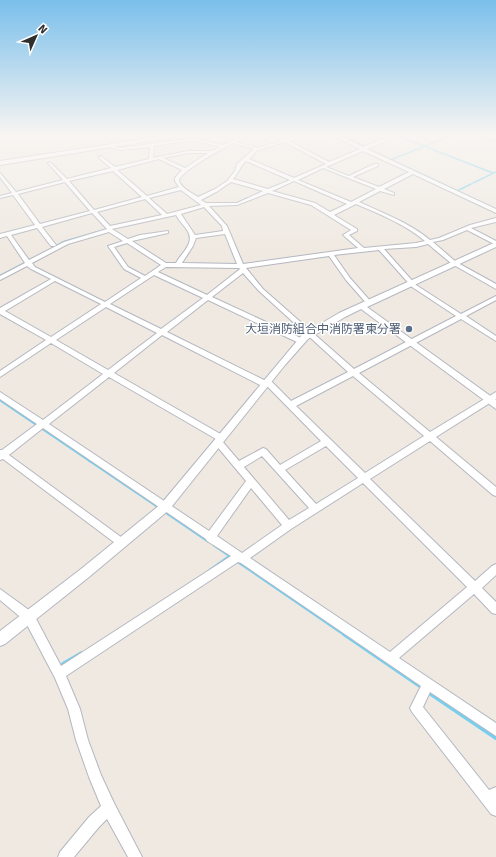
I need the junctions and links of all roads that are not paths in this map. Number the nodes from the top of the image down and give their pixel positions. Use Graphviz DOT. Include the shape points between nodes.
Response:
graph roads {
  1 [pos="1,175"];
  2 [pos="61,175"];
  3 [pos="90,175"];
  4 [pos="121,175"];
  5 [pos="180,175"];
  6 [pos="235,175"];
  7 [pos="285,175"];
  8 [pos="304,175"];
  9 [pos="345,175"];
  10 [pos="354,175"];
  11 [pos="408,175"];
  12 [pos="419,175"];
  13 [pos="350,177"];
  14 [pos="295,179"];
  15 [pos="230,180"];
  16 [pos="66,181"];
  17 [pos="182,188"];
  18 [pos="380,190"];
  19 [pos="268,191"];
  20 [pos="15,194"];
  21 [pos="392,194"];
  22 [pos="0,197"];
  23 [pos="145,197"];
  24 [pos="198,199"];
  25 [pos="353,203"];
  26 [pos="205,205"];
  27 [pos="94,211"];
  28 [pos="496,212"];
  29 [pos="178,213"];
  30 [pos="331,214"];
  31 [pos="165,216"];
  32 [pos="496,220"];
  33 [pos="39,226"];
  34 [pos="467,228"];
  35 [pos="110,229"];
  36 [pos="166,232"];
  37 [pos="228,232"];
  38 [pos="8,234"];
  39 [pos="0,236"];
  40 [pos="193,237"];
  41 [pos="127,240"];
  42 [pos="429,242"];
  43 [pos="496,243"];
  44 [pos="53,245"];
  45 [pos="381,249"];
  46 [pos="363,250"];
  47 [pos="331,254"];
  48 [pos="28,263"];
  49 [pos="454,263"];
  50 [pos="165,265"];
  51 [pos="178,265"];
  52 [pos="242,268"];
  53 [pos="153,272"];
  54 [pos="0,278"];
  55 [pos="145,278"];
  56 [pos="55,279"];
  57 [pos="411,283"];
  58 [pos="496,288"];
  59 [pos="207,297"];
  60 [pos="496,298"];
  61 [pos="104,304"];
  62 [pos="365,304"];
  63 [pos="0,311"];
  64 [pos="461,317"];
  65 [pos="161,332"];
  66 [pos="309,334"];
  67 [pos="496,339"];
  68 [pos="51,340"];
  69 [pos="301,341"];
  70 [pos="411,343"];
  71 [pos="1,371"];
  72 [pos="108,373"];
  73 [pos="354,373"];
  74 [pos="266,383"];
  75 [pos="0,395"];
  76 [pos="494,400"];
  77 [pos="291,405"];
  78 [pos="40,425"];
  79 [pos="431,437"];
  80 [pos="219,440"];
  81 [pos="328,441"];
  82 [pos="1,455"];
  83 [pos="238,466"];
  84 [pos="280,469"];
  85 [pos="365,478"];
  86 [pos="251,481"];
  87 [pos="496,492"];
  88 [pos="165,507"];
  89 [pos="315,509"];
  90 [pos="288,526"];
  91 [pos="210,538"];
  92 [pos="122,543"];
  93 [pos="240,558"];
  94 [pos="496,568"];
  95 [pos="474,587"];
  96 [pos="0,594"];
  97 [pos="496,609"];
  98 [pos="29,617"];
  99 [pos="0,639"];
  100 [pos="391,658"];
  101 [pos="59,674"];
  102 [pos="428,684"];
  103 [pos="496,730"];
  104 [pos="494,801"];
  105 [pos="109,808"];
  106 [pos="65,857"];
  107 [pos="135,857"];
  1 -- 20 [label="street"];
  2 -- 16 [label="street"];
  3 -- 16 [label="street"];
  4 -- 23 [label="street"];
  5 -- 17 [label="street" via="177,181"];
  6 -- 15 [label="street"];
  7 -- 14 [label="street"];
  8 -- 14 [label="street"];
  9 -- 13 [label="street"];
  10 -- 13 [label="street"];
  11 -- 18 [label="street"];
  12 -- 28 [label="street"];
  13 -- 18 [label="street"];
  14 -- 19 [label="street"];
  14 -- 25 [label="street"];
  15 -- 19 [label="street"];
  15 -- 24 [label="street"];
  16 -- 20 [label="street"];
  16 -- 27 [label="street"];
  17 -- 23 [label="street"];
  17 -- 24 [label="street"];
  18 -- 21 [label="street"];
  18 -- 25 [label="street"];
  19 -- 26 [label="street" via="237,204"];
  19 -- 30 [label="street" via="313,204"];
  20 -- 22 [label="street"];
  20 -- 33 [label="street"];
  23 -- 27 [label="street"];
  23 -- 31 [label="street"];
  24 -- 26 [label="street"];
  25 -- 30 [label="street"];
  25 -- 42 [label="street" via="391,218"];
  26 -- 29 [label="street"];
  26 -- 37 [label="street"];
  27 -- 33 [label="street"];
  27 -- 35 [label="street"];
  29 -- 31 [label="street"];
  29 -- 40 [label="street" via="180,220"];
  30 -- 46 [label="street" via="355,230 346,235"];
  31 -- 35 [label="street"];
  32 -- 34 [label="street"];
  33 -- 38 [label="street"];
  33 -- 44 [label="street"];
  34 -- 42 [label="street"];
  34 -- 43 [label="street"];
  35 -- 41 [label="street"];
  35 -- 48 [label="street" via="66,243"];
  36 -- 41 [label="street"];
  37 -- 40 [label="street"];
  37 -- 52 [label="street"];
  38 -- 39 [label="street"];
  38 -- 48 [label="street"];
  40 -- 51 [label="street" via="191,246"];
  41 -- 50 [label="street"];
  41 -- 55 [label="street" via="111,248 126,268"];
  42 -- 45 [label="street"];
  42 -- 49 [label="street"];
  43 -- 49 [label="street"];
  45 -- 46 [label="street"];
  45 -- 57 [label="street"];
  46 -- 47 [label="street"];
  47 -- 52 [label="street"];
  47 -- 62 [label="street"];
  48 -- 54 [label="street"];
  48 -- 56 [label="street"];
  49 -- 57 [label="street"];
  49 -- 58 [label="street"];
  50 -- 51 [label="street"];
  50 -- 53 [label="street"];
  51 -- 52 [label="street"];
  52 -- 59 [label="street"];
  52 -- 66 [label="street" via="261,290"];
  53 -- 55 [label="street"];
  53 -- 59 [label="street"];
  55 -- 61 [label="street"];
  56 -- 61 [label="street"];
  56 -- 63 [label="street"];
  57 -- 62 [label="street"];
  57 -- 64 [label="street"];
  59 -- 65 [label="street"];
  59 -- 69 [label="street"];
  60 -- 64 [label="street"];
  61 -- 65 [label="street"];
  61 -- 68 [label="street"];
  62 -- 66 [label="street"];
  62 -- 70 [label="street"];
  63 -- 68 [label="street"];
  64 -- 67 [label="street"];
  64 -- 70 [label="street"];
  65 -- 72 [label="street"];
  65 -- 74 [label="street"];
  66 -- 69 [label="street"];
  66 -- 73 [label="street"];
  68 -- 71 [label="street"];
  68 -- 72 [label="street"];
  69 -- 74 [label="street"];
  70 -- 73 [label="street"];
  70 -- 76 [label="street"];
  72 -- 78 [label="street"];
  72 -- 80 [label="street"];
  73 -- 77 [label="street"];
  73 -- 79 [label="street"];
  74 -- 77 [label="street"];
  74 -- 80 [label="street"];
  75 -- 78 [label="street"];
  76 -- 79 [label="street"];
  77 -- 81 [label="street"];
  78 -- 82 [label="street"];
  78 -- 88 [label="street"];
  79 -- 85 [label="street"];
  79 -- 87 [label="street"];
  80 -- 83 [label="street"];
  80 -- 88 [label="street"];
  81 -- 84 [label="street"];
  81 -- 85 [label="street"];
  82 -- 92 [label="street"];
  83 -- 84 [label="street" via="263,451"];
  83 -- 86 [label="street"];
  84 -- 89 [label="street"];
  85 -- 89 [label="street"];
  85 -- 95 [label="street"];
  86 -- 90 [label="street"];
  86 -- 91 [label="street"];
  88 -- 91 [label="street"];
  88 -- 92 [label="street"];
  89 -- 90 [label="street"];
  90 -- 93 [label="street"];
  91 -- 93 [label="street"];
  92 -- 98 [label="street"];
  93 -- 100 [label="street"];
  93 -- 101 [label="street"];
  94 -- 95 [label="street"];
  95 -- 97 [label="street"];
  95 -- 100 [label="street"];
  96 -- 98 [label="street"];
  98 -- 99 [label="street"];
  98 -- 101 [label="street"];
  100 -- 102 [label="street"];
  101 -- 105 [label="street" via="74,709 95,777"];
  102 -- 103 [label="street"];
  102 -- 104 [label="street" via="416,708"];
  105 -- 106 [label="street"];
  105 -- 107 [label="street"];
}
